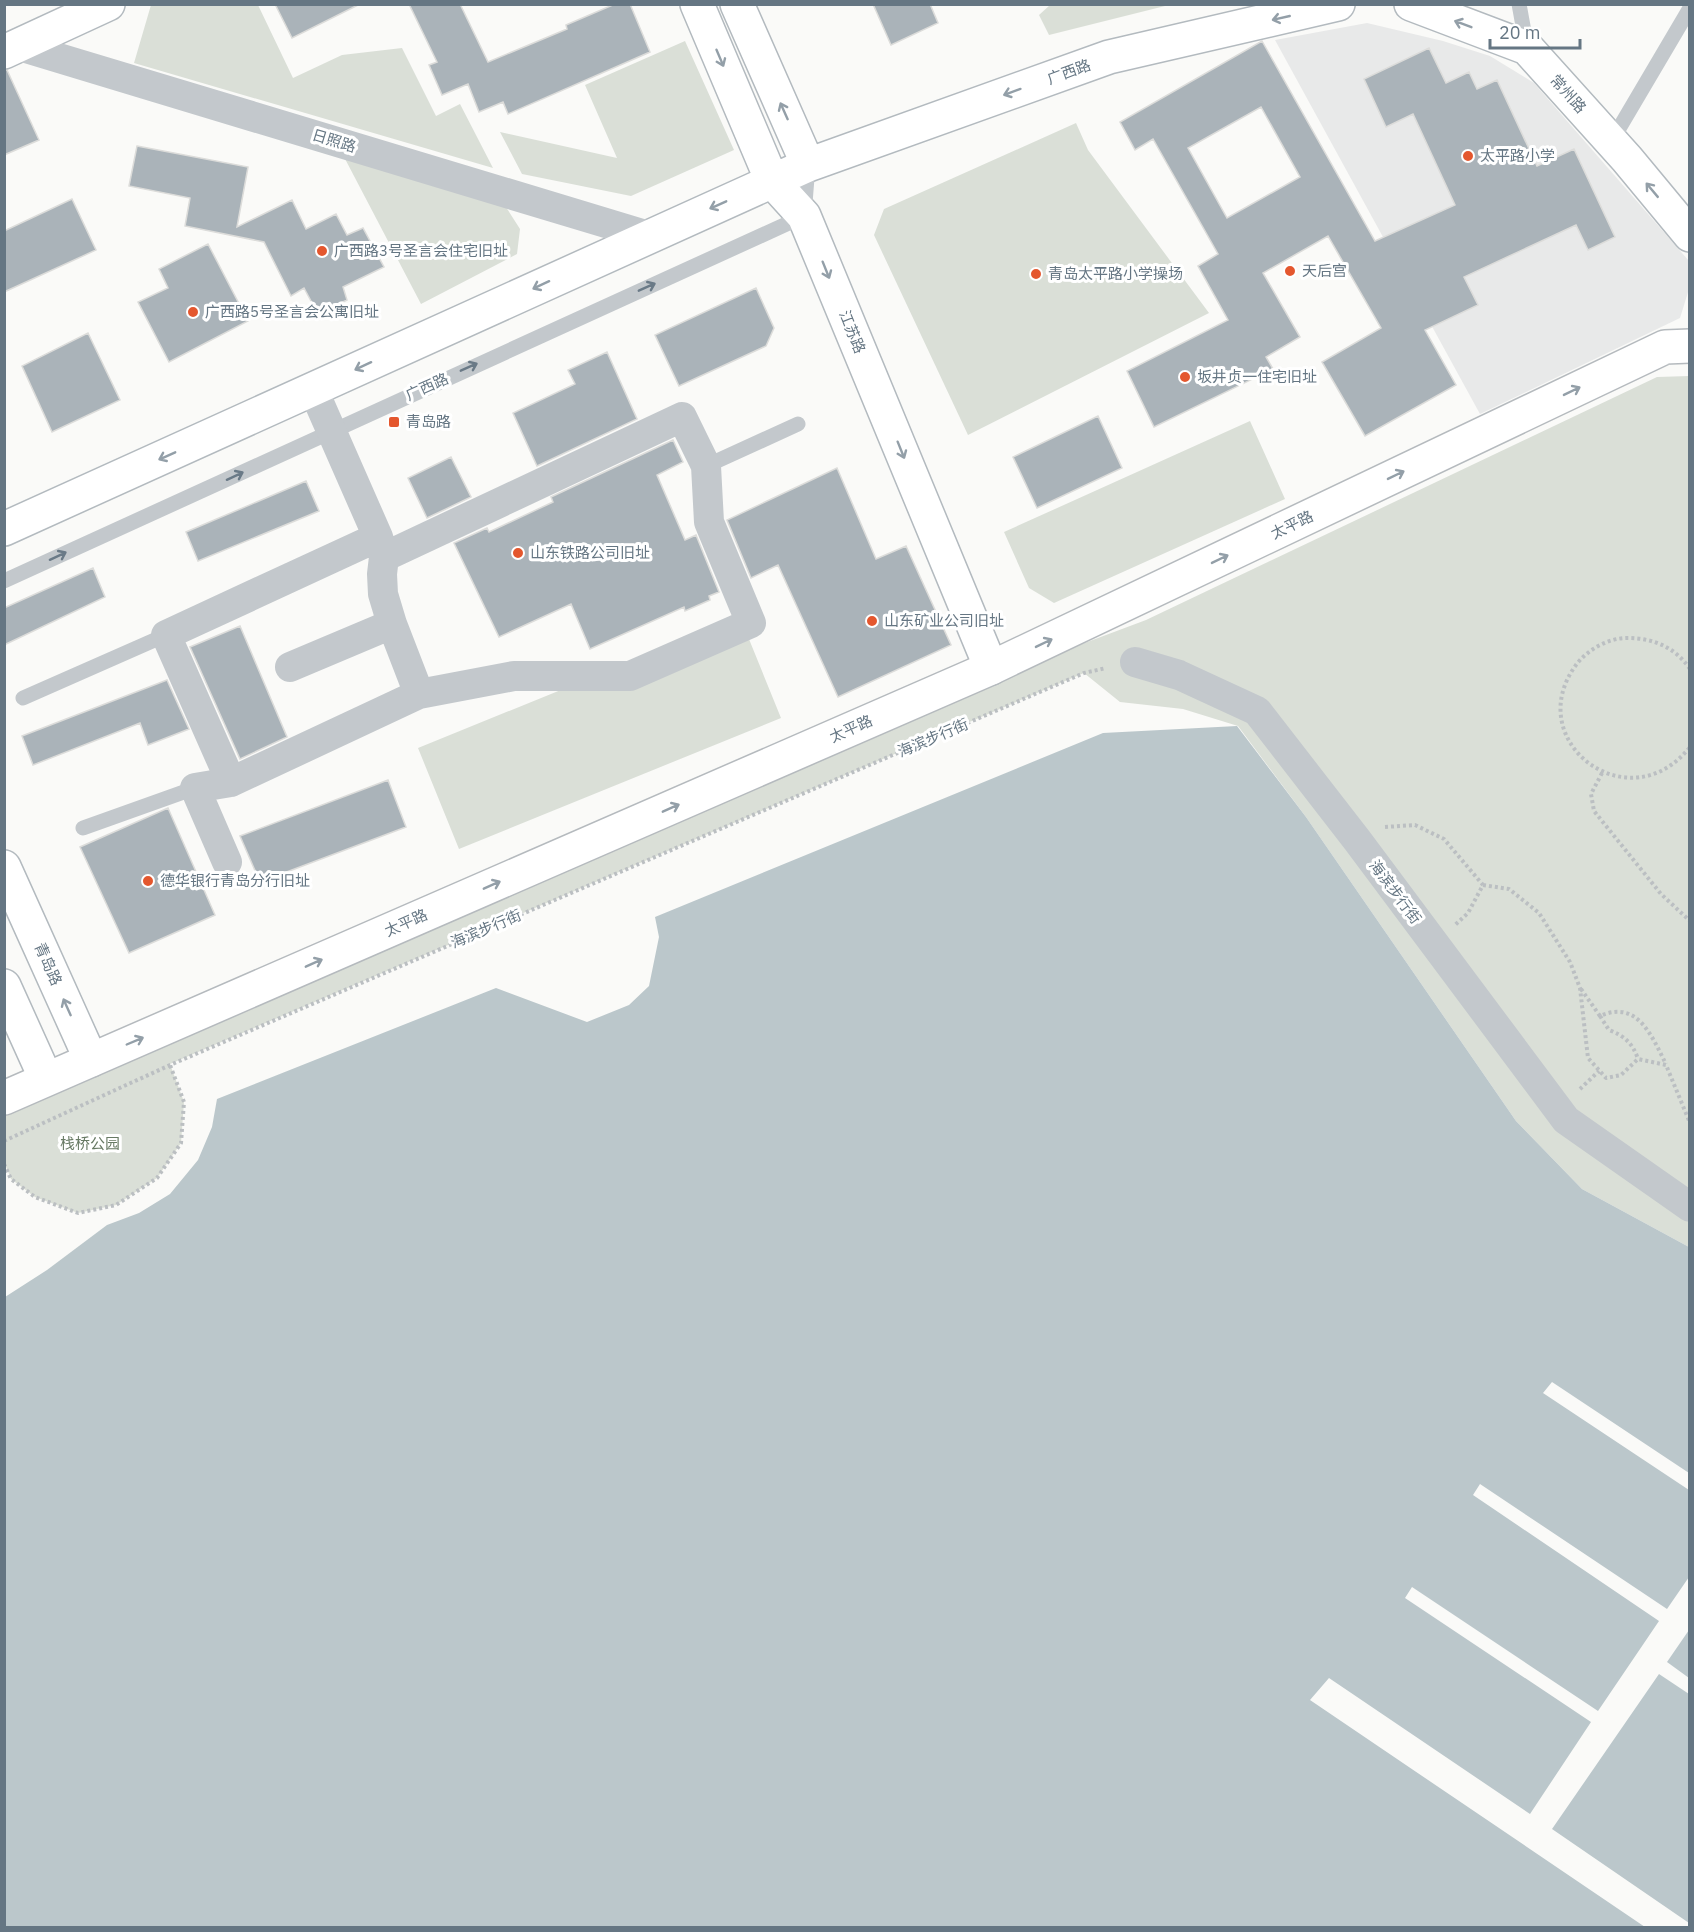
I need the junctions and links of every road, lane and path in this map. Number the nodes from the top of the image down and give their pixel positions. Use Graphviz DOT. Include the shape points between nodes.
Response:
graph roads {
  1 [pos="108,4"];
  2 [pos="697,4"];
  3 [pos="737,4"];
  4 [pos="1338,4"];
  5 [pos="1411,4"];
  6 [pos="1519,4"];
  7 [pos="1689,8"];
  8 [pos="1527,48"];
  9 [pos="12,49"];
  10 [pos="1611,142"];
  11 [pos="807,165"];
  12 [pos="772,181"];
  13 [pos="804,216"];
  14 [pos="1689,235"];
  15 [pos="649,236"];
  16 [pos="1689,346"];
  17 [pos="313,389"];
  18 [pos="798,424"];
  19 [pos="331,432"];
  20 [pos="706,466"];
  21 [pos="4,529"];
  22 [pos="381,547"];
  23 [pos="4,581"];
  24 [pos="392,624"];
  25 [pos="166,635"];
  26 [pos="1135,662"];
  27 [pos="290,667"];
  28 [pos="991,668"];
  29 [pos="1689,669"];
  30 [pos="419,694"];
  31 [pos="23,698"];
  32 [pos="1689,747"];
  33 [pos="1602,773"];
  34 [pos="231,782"];
  35 [pos="195,788"];
  36 [pos="83,828"];
  37 [pos="1357,840"];
  38 [pos="227,862"];
  39 [pos="4,867"];
  40 [pos="1483,885"];
  41 [pos="1689,921"];
  42 [pos="1433,943"];
  43 [pos="52,974"];
  44 [pos="1580,988"];
  45 [pos="8,1002"];
  46 [pos="1600,1016"];
  47 [pos="1638,1059"];
  48 [pos="91,1060"];
  49 [pos="170,1065"];
  50 [pos="1666,1065"];
  51 [pos="46,1079"];
  52 [pos="4,1098"];
  53 [pos="1689,1123"];
  54 [pos="4,1141"];
  55 [pos="4,1164"];
  56 [pos="1689,1207"];
  1 -- 9 [label="main road"];
  2 -- 12 [label="main road, 江苏路, one-way"];
  11 -- 3 [label="main road, one-way"];
  4 -- 11 [label="main road, 广西路, one-way" via="1109,57"];
  8 -- 5 [label="main road, 常州路, one-way"];
  6 -- 8 [label="lane"];
  7 -- 10 [label="lane"];
  8 -- 10 [label="main road, 常州路"];
  9 -- 15 [label="street, 日照路"];
  14 -- 10 [label="main road, 常州路, one-way"];
  11 -- 12 [label="main road, 广西路"];
  11 -- 13 [label="lane"];
  12 -- 13 [label="main road, 江苏路"];
  12 -- 15 [label="main road, 广西路, one-way"];
  19 -- 13 [label="lane, 广西路, one-way"];
  13 -- 28 [label="main road, 江苏路, one-way"];
  15 -- 17 [label="main road, 广西路, one-way"];
  28 -- 16 [label="main road, 太平路, one-way" via="1665,347"];
  17 -- 19 [label="street"];
  17 -- 21 [label="main road, 广西路, one-way"];
  18 -- 20 [label="lane"];
  19 -- 22 [label="street"];
  23 -- 19 [label="lane, 广西路, one-way"];
  20 -- 22 [label="street" via="682,417"];
  20 -- 30 [label="street" via="709,522 751,623 630,676 514,676"];
  22 -- 24 [label="street" via="383,594"];
  22 -- 25 [label="street"];
  24 -- 27 [label="street"];
  24 -- 30 [label="street"];
  25 -- 31 [label="lane"];
  25 -- 34 [label="street"];
  26 -- 37 [label="street, 海滨步行街" via="1179,675 1257,711"];
  26 -- 49 [label="path, 海滨步行街" via="1084,673"];
  48 -- 28 [label="main road, 太平路, one-way"];
  29 -- 33 [label="path" via="1665,646 1644,638 1622,638 1600,645 1582,657 1561,696 1561,718 1568,739 1582,759"];
  30 -- 34 [label="street"];
  32 -- 33 [label="path" via="1672,766 1650,776 1625,778"];
  33 -- 41 [label="path" via="1591,794 1594,811 1661,894"];
  34 -- 35 [label="street"];
  35 -- 36 [label="lane"];
  35 -- 38 [label="street"];
  37 -- 40 [label="path" via="1382,827 1415,825 1444,839"];
  37 -- 42 [label="street, 海滨步行街"];
  39 -- 43 [label="main road, 青岛路"];
  40 -- 42 [label="path" via="1468,913"];
  40 -- 44 [label="path" via="1509,889 1539,913 1570,962"];
  42 -- 56 [label="street, 海滨步行街" via="1566,1120"];
  43 -- 45 [label="main road"];
  48 -- 43 [label="main road, 青岛路, one-way"];
  44 -- 46 [label="path"];
  44 -- 47 [label="path" via="1588,1058 1606,1078 1621,1075"];
  45 -- 51 [label="main road"];
  46 -- 47 [label="path" via="1609,1030 1621,1034 1634,1046"];
  46 -- 50 [label="path" via="1613,1010 1629,1014 1647,1028"];
  47 -- 50 [label="path"];
  48 -- 51 [label="main road, 太平路"];
  49 -- 54 [label="path, 海滨步行街"];
  49 -- 55 [label="path" via="184,1102 181,1143 157,1178 116,1205 78,1213 35,1197 11,1179"];
  50 -- 53 [label="path"];
  51 -- 52 [label="main road, 太平路"];
}
